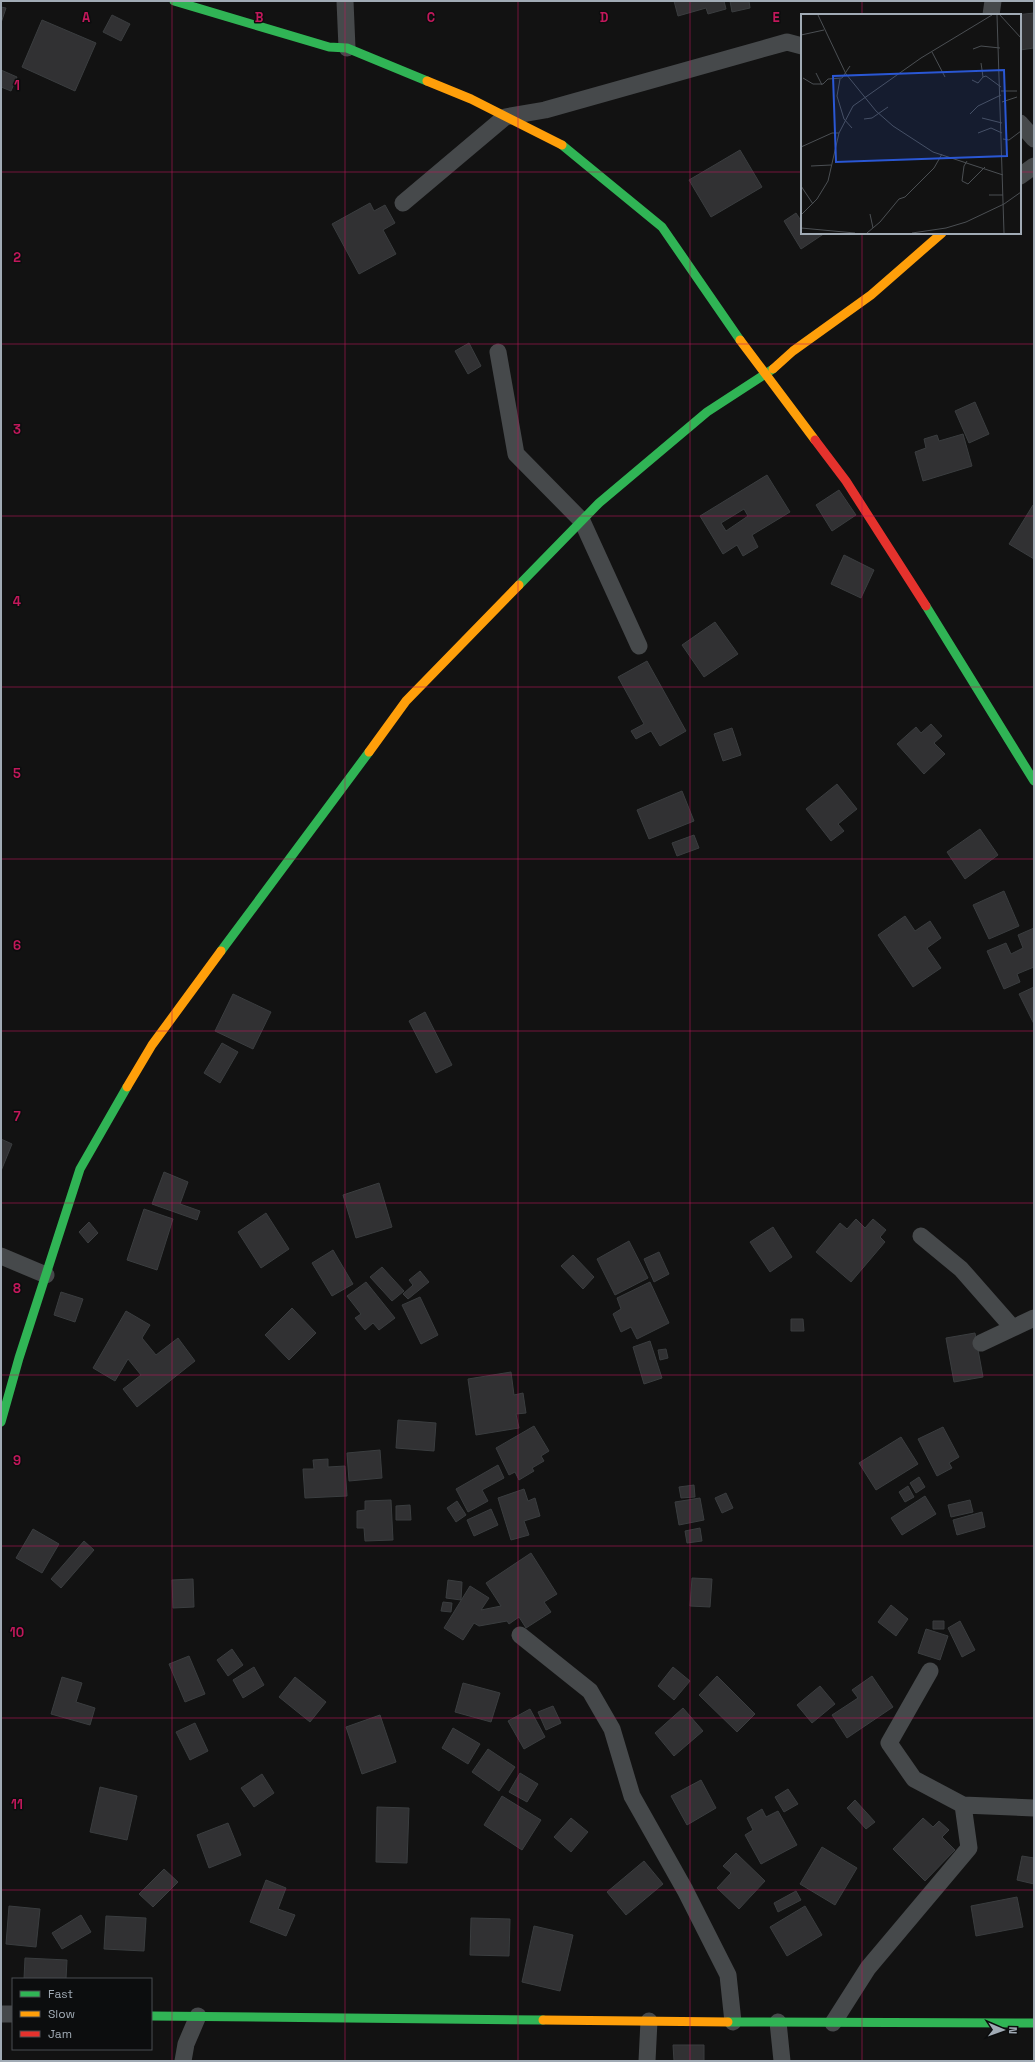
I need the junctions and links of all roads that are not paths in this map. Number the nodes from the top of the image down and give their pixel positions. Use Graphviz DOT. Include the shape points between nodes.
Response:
graph roads {
  1 [pos="174,1"];
  2 [pos="345,1"];
  3 [pos="993,1"];
  4 [pos="991,14"];
  5 [pos="801,46"];
  6 [pos="347,48"];
  7 [pos="505,117"];
  8 [pos="1021,124"];
  9 [pos="1034,139"];
  10 [pos="1034,166"];
  11 [pos="1021,175"];
  12 [pos="403,203"];
  13 [pos="941,234"];
  14 [pos="498,352"];
  15 [pos="765,374"];
  16 [pos="582,521"];
  17 [pos="639,646"];
  18 [pos="1034,781"];
  19 [pos="921,1236"];
  20 [pos="1,1256"];
  21 [pos="46,1275"];
  22 [pos="1034,1318"];
  23 [pos="1012,1327"];
  24 [pos="981,1343"];
  25 [pos="1,1422"];
  26 [pos="520,1635"];
  27 [pos="930,1672"];
  28 [pos="964,1805"];
  29 [pos="1034,1808"];
  30 [pos="1,2014"];
  31 [pos="12,2014"];
  32 [pos="152,2016"];
  33 [pos="198,2016"];
  34 [pos="649,2021"];
  35 [pos="733,2022"];
  36 [pos="778,2022"];
  37 [pos="833,2023"];
  38 [pos="1034,2023"];
  39 [pos="183,2061"];
  40 [pos="647,2061"];
  41 [pos="782,2061"];
  1 -- 6 [label="street" via="329,47"];
  2 -- 6 [label="street"];
  3 -- 4 [label="street"];
  5 -- 7 [label="street" via="787,42 545,110"];
  6 -- 7 [label="street" via="472,99"];
  7 -- 12 [label="street"];
  7 -- 15 [label="street" via="564,146 662,227"];
  8 -- 9 [label="street"];
  10 -- 11 [label="street"];
  13 -- 15 [label="street" via="871,295 792,351"];
  14 -- 16 [label="street" via="516,454"];
  15 -- 16 [label="street" via="707,412 599,503"];
  15 -- 18 [label="street" via="854,494"];
  16 -- 17 [label="street"];
  16 -- 21 [label="street" via="406,701 152,1044 80,1169"];
  19 -- 23 [label="street" via="961,1269"];
  20 -- 21 [label="street"];
  21 -- 25 [label="street"];
  22 -- 23 [label="street"];
  23 -- 24 [label="street"];
  26 -- 35 [label="street" via="590,1691 612,1729 632,1796 685,1890 728,1975"];
  27 -- 28 [label="street" via="889,1743 914,1779"];
  28 -- 29 [label="street"];
  28 -- 37 [label="street" via="969,1848 868,1968"];
  30 -- 31 [label="street"];
  32 -- 33 [label="street"];
  33 -- 34 [label="street"];
  33 -- 39 [label="street" via="186,2044"];
  34 -- 35 [label="street"];
  34 -- 40 [label="street"];
  35 -- 36 [label="street"];
  36 -- 37 [label="street"];
  36 -- 41 [label="street"];
  37 -- 38 [label="street"];
}
